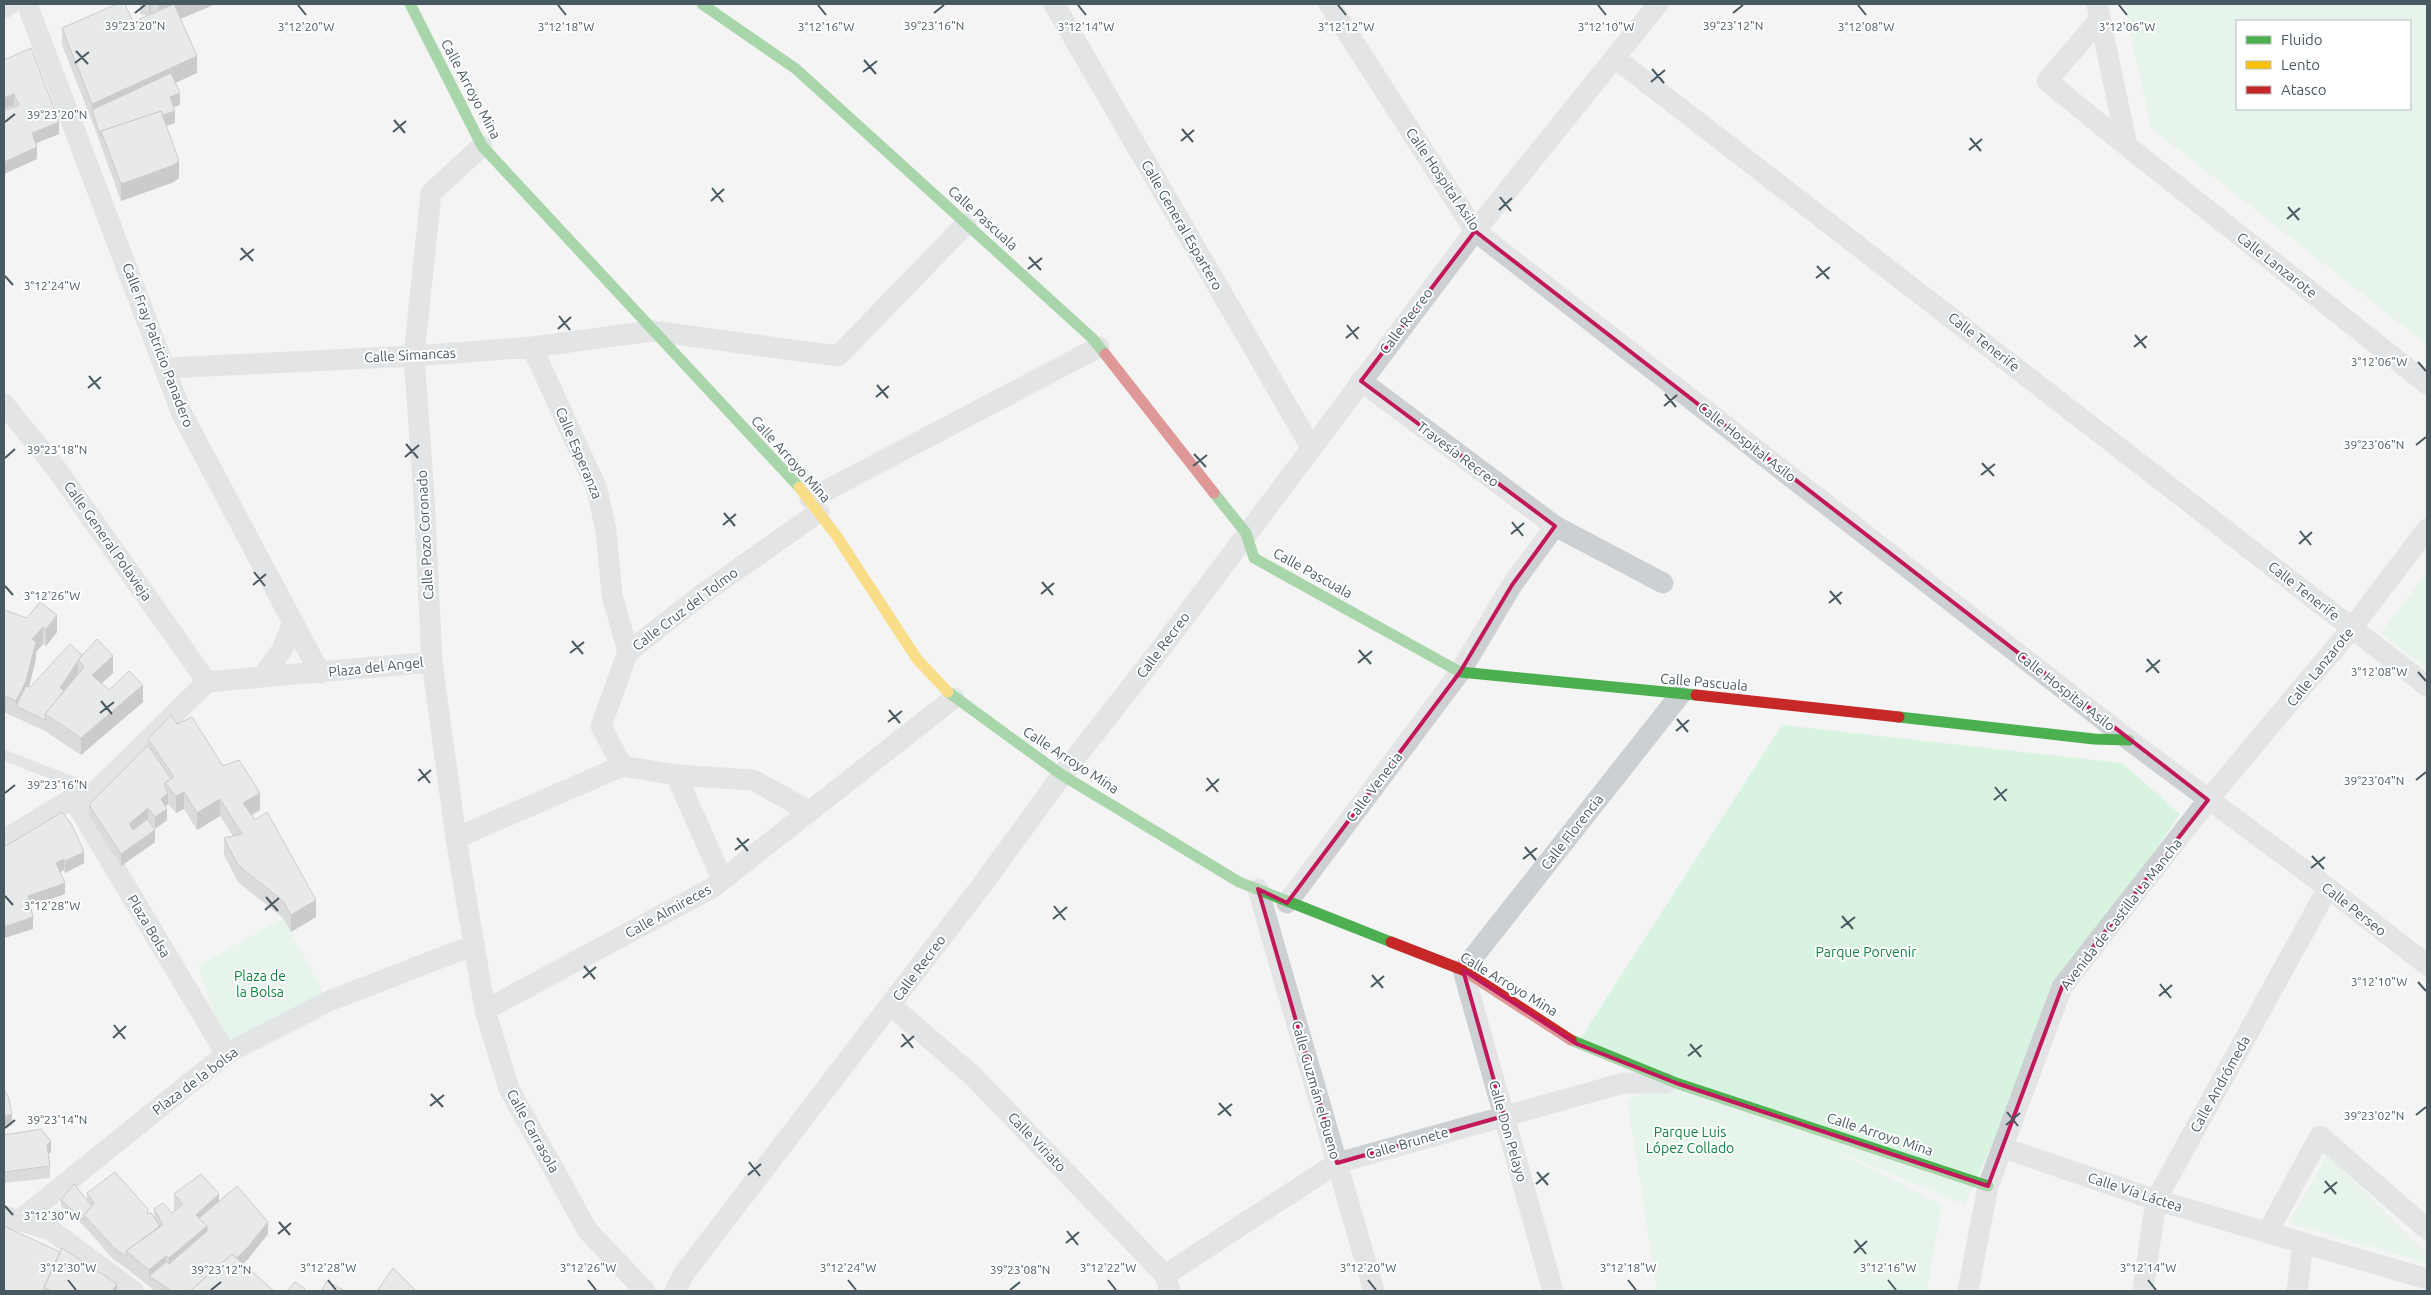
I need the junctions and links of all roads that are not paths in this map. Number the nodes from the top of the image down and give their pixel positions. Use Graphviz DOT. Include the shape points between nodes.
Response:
graph roads {
  1 [pos="10,4"];
  2 [pos="27,4"];
  3 [pos="410,4"];
  4 [pos="702,4"];
  5 [pos="1054,4"];
  6 [pos="1329,4"];
  7 [pos="1658,4"];
  8 [pos="4,8"];
  9 [pos="2099,11"];
  10 [pos="1615,58"];
  11 [pos="482,146"];
  12 [pos="2127,146"];
  13 [pos="966,224"];
  14 [pos="1475,231"];
  15 [pos="652,331"];
  16 [pos="532,347"];
  17 [pos="1099,348"];
  18 [pos="414,356"];
  19 [pos="166,368"];
  20 [pos="1361,381"];
  21 [pos="2427,384"];
  22 [pos="4,404"];
  23 [pos="1311,447"];
  24 [pos="814,505"];
  25 [pos="1555,526"];
  26 [pos="2427,529"];
  27 [pos="1246,533"];
  28 [pos="1663,583"];
  29 [pos="293,622"];
  30 [pos="2352,628"];
  31 [pos="628,652"];
  32 [pos="432,662"];
  33 [pos="1460,672"];
  34 [pos="320,673"];
  35 [pos="262,677"];
  36 [pos="207,682"];
  37 [pos="2427,686"];
  38 [pos="1680,695"];
  39 [pos="954,698"];
  40 [pos="2129,740"];
  41 [pos="4,754"];
  42 [pos="622,766"];
  43 [pos="676,775"];
  44 [pos="1062,775"];
  45 [pos="96,791"];
  46 [pos="74,798"];
  47 [pos="2208,800"];
  48 [pos="810,811"];
  49 [pos="456,838"];
  50 [pos="4,840"];
  51 [pos="722,879"];
  52 [pos="2328,888"];
  53 [pos="1258,889"];
  54 [pos="1287,902"];
  55 [pos="474,945"];
  56 [pos="2427,965"];
  57 [pos="1463,970"];
  58 [pos="890,1005"];
  59 [pos="485,1010"];
  60 [pos="226,1054"];
  61 [pos="1676,1083"];
  62 [pos="1504,1116"];
  63 [pos="2004,1148"];
  64 [pos="1337,1163"];
  65 [pos="1988,1186"];
  66 [pos="2156,1200"];
  67 [pos="12,1217"];
  68 [pos="2427,1229"];
  69 [pos="2267,1233"];
  70 [pos="2303,1244"];
  71 [pos="2427,1280"];
  72 [pos="1168,1283"];
  73 [pos="133,1291"];
  74 [pos="645,1291"];
  75 [pos="674,1291"];
  76 [pos="1374,1291"];
  77 [pos="1552,1291"];
  78 [pos="1968,1291"];
  79 [pos="2143,1291"];
  80 [pos="2297,1291"];
  1 -- 8 [label="street"];
  2 -- 19 [label="street, Calle Fray Patricio Panadero"];
  3 -- 11 [label="street, Calle Arroyo Mina"];
  4 -- 13 [label="street, Calle Pascuala" via="796,69"];
  5 -- 23 [label="street, Calle General Espartero"];
  6 -- 14 [label="street, Calle Hospital Asilo"];
  7 -- 10 [label="street, Calle Recreo"];
  9 -- 12 [label="street, Calle Lanzarote"];
  9 -- 12 [label="street, Calle Lanzarote" via="2047,81"];
  10 -- 14 [label="street, Calle Recreo"];
  10 -- 30 [label="street, Calle Tenerife"];
  11 -- 15 [label="street, Calle Arroyo Mina"];
  11 -- 18 [label="street, Calle Pozo Coronado" via="431,193"];
  12 -- 21 [label="street, Calle Lanzarote"];
  13 -- 15 [label="street, Calle Simancas" via="838,356"];
  13 -- 17 [label="street, Calle Pascuala" via="1092,338"];
  14 -- 20 [label="street, Calle Recreo"];
  14 -- 40 [label="street, Calle Hospital Asilo"];
  15 -- 16 [label="street, Calle Simancas"];
  15 -- 24 [label="street, Calle Arroyo Mina"];
  16 -- 18 [label="street, Calle Simancas"];
  16 -- 31 [label="street, Calle Esperanza" via="597,489 606,531 612,595"];
  17 -- 24 [label="street, Calle Cruz del Tolmo"];
  17 -- 27 [label="street, Calle Pascuala"];
  18 -- 19 [label="street, Calle Simancas"];
  18 -- 32 [label="street, Calle Pozo Coronado"];
  19 -- 29 [label="street, Calle Fray Patricio Panadero" via="182,414"];
  20 -- 23 [label="street, Calle Recreo"];
  20 -- 25 [label="street, Travesía Recreo"];
  22 -- 36 [label="street, Calle General Polavieja" via="56,467"];
  23 -- 27 [label="street, Calle Recreo"];
  24 -- 31 [label="street, Calle Cruz del Tolmo"];
  24 -- 39 [label="street, Calle Arroyo Mina" via="917,659"];
  25 -- 28 [label="street, Travesía Recreo"];
  25 -- 33 [label="street" via="1512,585"];
  26 -- 30 [label="street, Calle Lanzarote"];
  27 -- 33 [label="street, Calle Pascuala" via="1254,558"];
  27 -- 44 [label="street, Calle Recreo"];
  29 -- 34 [label="street, Calle Fray Patricio Panadero"];
  29 -- 35 [label="street" via="282,650"];
  30 -- 37 [label="street, Calle Tenerife"];
  30 -- 47 [label="street, Calle Lanzarote"];
  31 -- 42 [label="street, Calle Cruz del Tolmo" via="601,726"];
  32 -- 34 [label="street, Plaza del Angel"];
  32 -- 49 [label="street, Calle Pozo Coronado"];
  33 -- 38 [label="street, Calle Pascuala"];
  33 -- 54 [label="street, Calle Venecia"];
  34 -- 35 [label="street, Plaza del Angel"];
  35 -- 36 [label="street, Plaza del Angel"];
  36 -- 45 [label="street"];
  38 -- 40 [label="street, Calle Pascuala"];
  38 -- 57 [label="street, Calle Florencia"];
  39 -- 44 [label="street, Calle Arroyo Mina"];
  39 -- 48 [label="street, Calle Almireces"];
  40 -- 47 [label="street, Calle Hospital Asilo"];
  41 -- 45 [label="lane"];
  42 -- 43 [label="street"];
  42 -- 49 [label="street"];
  43 -- 48 [label="street" via="753,780"];
  43 -- 51 [label="street"];
  44 -- 53 [label="street, Calle Arroyo Mina" via="1239,882"];
  44 -- 58 [label="street, Calle Recreo"];
  45 -- 46 [label="street"];
  46 -- 50 [label="street"];
  46 -- 60 [label="street, Plaza Bolsa"];
  47 -- 52 [label="street, Calle Perseo"];
  47 -- 63 [label="street, Avenida de Castilla La Mancha" via="2062,987"];
  48 -- 51 [label="street, Calle Almireces"];
  49 -- 55 [label="street, Calle Pozo Coronado"];
  51 -- 59 [label="street, Calle Almireces" via="712,888"];
  52 -- 56 [label="street, Calle Perseo"];
  52 -- 66 [label="street, Calle Andrómeda"];
  53 -- 54 [label="street, Calle Arroyo Mina"];
  53 -- 64 [label="street, Calle Guzmán el Bueno"];
  54 -- 57 [label="street, Calle Arroyo Mina"];
  55 -- 59 [label="street, Calle Carrasola"];
  55 -- 60 [label="street, Plaza de la bolsa" via="329,1000"];
  57 -- 61 [label="street, Calle Arroyo Mina" via="1577,1044"];
  57 -- 62 [label="street, Calle Don Pelayo"];
  58 -- 72 [label="street, Calle Viriato" via="973,1076"];
  58 -- 75 [label="street, Calle Recreo"];
  59 -- 74 [label="street, Calle Carrasola" via="509,1089 588,1231"];
  60 -- 67 [label="street, Plaza de la bolsa"];
  61 -- 62 [label="street, Calle Brunete" via="1624,1082"];
  61 -- 65 [label="street, Calle Arroyo Mina"];
  62 -- 64 [label="street, Calle Brunete"];
  62 -- 77 [label="street, Calle Don Pelayo"];
  63 -- 65 [label="street, Avenida de Castilla La Mancha"];
  63 -- 66 [label="street, Calle Vía Láctea"];
  64 -- 72 [label="street, Calle Brunete"];
  64 -- 76 [label="street, Calle Guzmán el Bueno"];
  65 -- 78 [label="street, Avenida de Castilla La Mancha"];
  66 -- 69 [label="street, Calle Vía Láctea"];
  66 -- 79 [label="street, Calle Andrómeda"];
  67 -- 73 [label="street" via="51,1230"];
  68 -- 69 [label="street" via="2320,1136"];
  69 -- 70 [label="street, Calle Vía Láctea"];
  70 -- 71 [label="street, Calle Vía Láctea"];
  70 -- 80 [label="street"];
}
